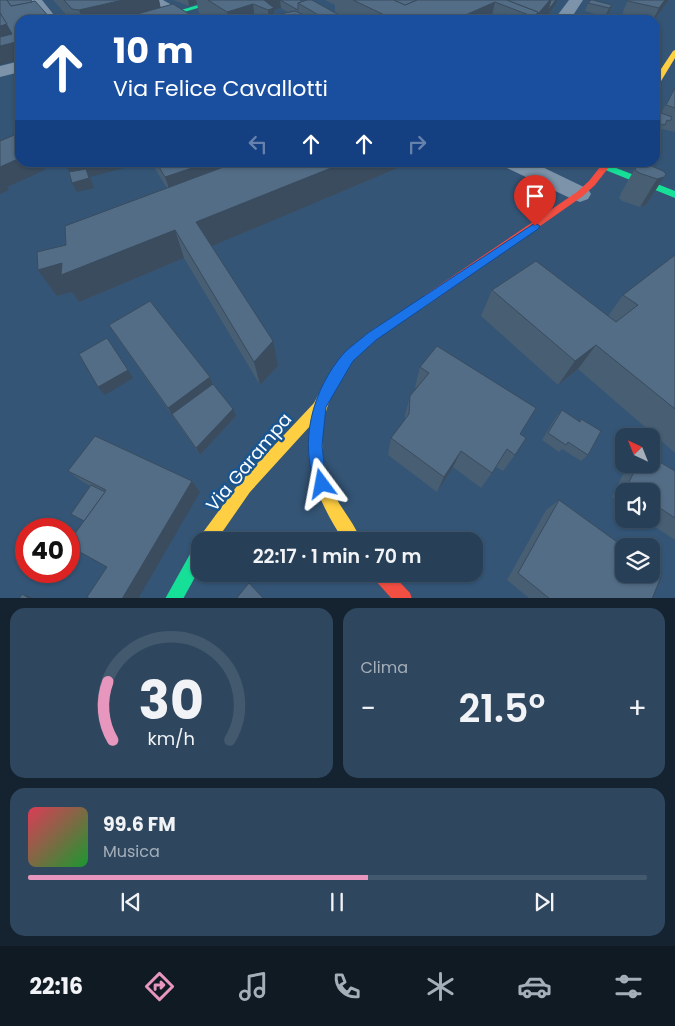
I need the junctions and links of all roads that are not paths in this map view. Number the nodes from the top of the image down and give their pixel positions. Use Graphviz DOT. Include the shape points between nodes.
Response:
graph roads {
  1 [pos="34,0"];
  2 [pos="152,0"];
  3 [pos="222,0"];
  4 [pos="576,0"];
  5 [pos="46,15"];
  6 [pos="174,15"];
  7 [pos="185,15"];
  8 [pos="566,15"];
  9 [pos="675,52"];
  10 [pos="15,68"];
  11 [pos="0,72"];
  12 [pos="660,76"];
  13 [pos="523,167"];
  14 [pos="605,167"];
  15 [pos="612,167"];
  16 [pos="580,194"];
  17 [pos="675,195"];
  18 [pos="319,407"];
  19 [pos="213,532"];
  20 [pos="347,532"];
  21 [pos="191,568"];
  22 [pos="389,582"];
  23 [pos="173,598"];
  24 [pos="404,598"];
  1 -- 5 [label="street"];
  2 -- 6 [label="street"];
  3 -- 7 [label="street"];
  4 -- 8 [label="street"];
  9 -- 12 [label="street"];
  10 -- 11 [label="street"];
  13 -- 16 [label="street"];
  14 -- 16 [label="street"];
  15 -- 17 [label="street"];
  16 -- 18 [label="street" via="372,337 349,357"];
  18 -- 19 [label="street, Via Garampa" via="245,487"];
  18 -- 20 [label="street" via="315,446 318,473 326,496"];
  21 -- 23 [label="street"];
  22 -- 24 [label="street"];
}
